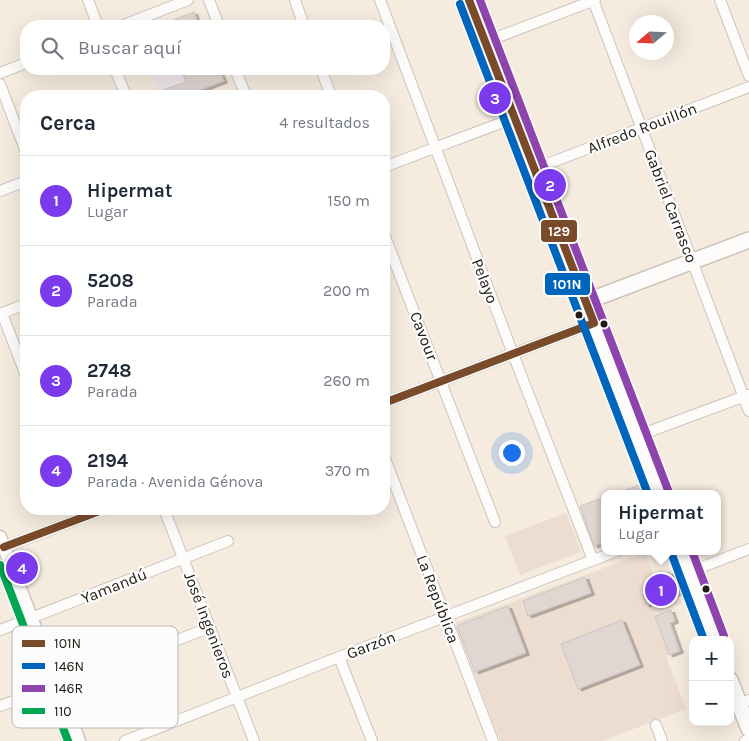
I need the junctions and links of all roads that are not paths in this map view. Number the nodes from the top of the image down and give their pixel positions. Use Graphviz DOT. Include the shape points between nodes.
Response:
graph roads {
  1 [pos="88,0"];
  2 [pos="188,0"];
  3 [pos="209,0"];
  4 [pos="294,0"];
  5 [pos="380,0"];
  6 [pos="469,0"];
  7 [pos="594,0"];
  8 [pos="720,0"];
  9 [pos="96,20"];
  10 [pos="136,20"];
  11 [pos="217,20"];
  12 [pos="302,20"];
  13 [pos="387,20"];
  14 [pos="390,27"];
  15 [pos="485,42"];
  16 [pos="20,65"];
  17 [pos="0,73"];
  18 [pos="117,75"];
  19 [pos="237,75"];
  20 [pos="323,75"];
  21 [pos="749,76"];
  22 [pos="0,84"];
  23 [pos="749,87"];
  24 [pos="124,90"];
  25 [pos="244,90"];
  26 [pos="329,90"];
  27 [pos="514,118"];
  28 [pos="642,128"];
  29 [pos="20,136"];
  30 [pos="435,148"];
  31 [pos="390,165"];
  32 [pos="534,169"];
  33 [pos="20,183"];
  34 [pos="0,191"];
  35 [pos="749,240"];
  36 [pos="390,249"];
  37 [pos="692,261"];
  38 [pos="585,302"];
  39 [pos="20,306"];
  40 [pos="1,313"];
  41 [pos="594,323"];
  42 [pos="513,354"];
  43 [pos="20,361"];
  44 [pos="441,381"];
  45 [pos="746,396"];
  46 [pos="390,401"];
  47 [pos="749,411"];
  48 [pos="637,436"];
  49 [pos="390,472"];
  50 [pos="657,490"];
  51 [pos="75,515"];
  52 [pos="166,515"];
  53 [pos="495,522"];
  54 [pos="228,541"];
  55 [pos="1,544"];
  56 [pos="749,549"];
  57 [pos="606,555"];
  58 [pos="683,555"];
  59 [pos="183,558"];
  60 [pos="593,560"];
  61 [pos="689,572"];
  62 [pos="445,617"];
  63 [pos="31,618"];
  64 [pos="34,626"];
  65 [pos="210,628"];
  66 [pos="0,630"];
  67 [pos="713,636"];
  68 [pos="178,640"];
  69 [pos="339,657"];
  70 [pos="731,681"];
  71 [pos="237,697"];
  72 [pos="12,701"];
  73 [pos="744,702"];
  74 [pos="0,706"];
  75 [pos="178,720"];
  76 [pos="656,725"];
  77 [pos="74,728"];
  78 [pos="158,728"];
  79 [pos="749,728"];
  80 [pos="749,740"];
  81 [pos="79,741"];
  82 [pos="125,741"];
  83 [pos="254,741"];
  84 [pos="372,741"];
  85 [pos="493,741"];
  86 [pos="662,741"];
  87 [pos="745,741"];
  1 -- 9 [label="street"];
  2 -- 10 [label="street"];
  3 -- 11 [label="street"];
  4 -- 12 [label="street"];
  5 -- 13 [label="street, Pelayo"];
  6 -- 15 [label="main road"];
  7 -- 15 [label="street"];
  7 -- 28 [label="street, Gabriel Carrasco"];
  8 -- 21 [label="street"];
  14 -- 30 [label="street, Pelayo"];
  15 -- 27 [label="main road"];
  16 -- 17 [label="street"];
  18 -- 24 [label="street"];
  19 -- 25 [label="street"];
  20 -- 26 [label="street"];
  22 -- 29 [label="street"];
  23 -- 28 [label="street, Alfredo Rouillón"];
  27 -- 30 [label="street"];
  27 -- 32 [label="main road"];
  28 -- 32 [label="street, Alfredo Rouillón"];
  28 -- 37 [label="street, Gabriel Carrasco"];
  30 -- 31 [label="street"];
  30 -- 42 [label="street, Pelayo"];
  32 -- 38 [label="main road"];
  33 -- 34 [label="street"];
  35 -- 37 [label="main road"];
  36 -- 44 [label="street, Cavour"];
  37 -- 38 [label="main road"];
  37 -- 45 [label="street, Gabriel Carrasco"];
  38 -- 41 [label="main road"];
  39 -- 40 [label="street"];
  40 -- 43 [label="street"];
  41 -- 42 [label="street"];
  41 -- 48 [label="main road"];
  42 -- 44 [label="street"];
  42 -- 60 [label="street, Pelayo"];
  44 -- 46 [label="street"];
  44 -- 53 [label="street, Cavour"];
  45 -- 47 [label="street, Gabriel Carrasco"];
  45 -- 48 [label="street"];
  48 -- 50 [label="main road"];
  49 -- 62 [label="street, La República"];
  51 -- 55 [label="street"];
  52 -- 59 [label="street, José Ingenieros"];
  54 -- 59 [label="street, Yamandú"];
  55 -- 63 [label="street"];
  56 -- 61 [label="street"];
  57 -- 60 [label="street, Garzón"];
  58 -- 61 [label="main road"];
  59 -- 63 [label="street, Yamandú"];
  59 -- 65 [label="street, José Ingenieros"];
  60 -- 62 [label="street, Garzón"];
  61 -- 67 [label="main road"];
  62 -- 69 [label="street, Garzón"];
  62 -- 85 [label="street, La República"];
  63 -- 64 [label="street"];
  63 -- 66 [label="street, Yamandú"];
  65 -- 68 [label="street"];
  65 -- 71 [label="street, José Ingenieros"];
  69 -- 71 [label="street, Garzón"];
  69 -- 84 [label="street"];
  70 -- 73 [label="main road"];
  71 -- 75 [label="street, Garzón"];
  71 -- 83 [label="street, José Ingenieros"];
  72 -- 74 [label="street"];
  73 -- 79 [label="main road"];
  76 -- 86 [label="street"];
  77 -- 81 [label="street"];
  78 -- 82 [label="street, Garzón"];
  80 -- 87 [label="street"];
}
